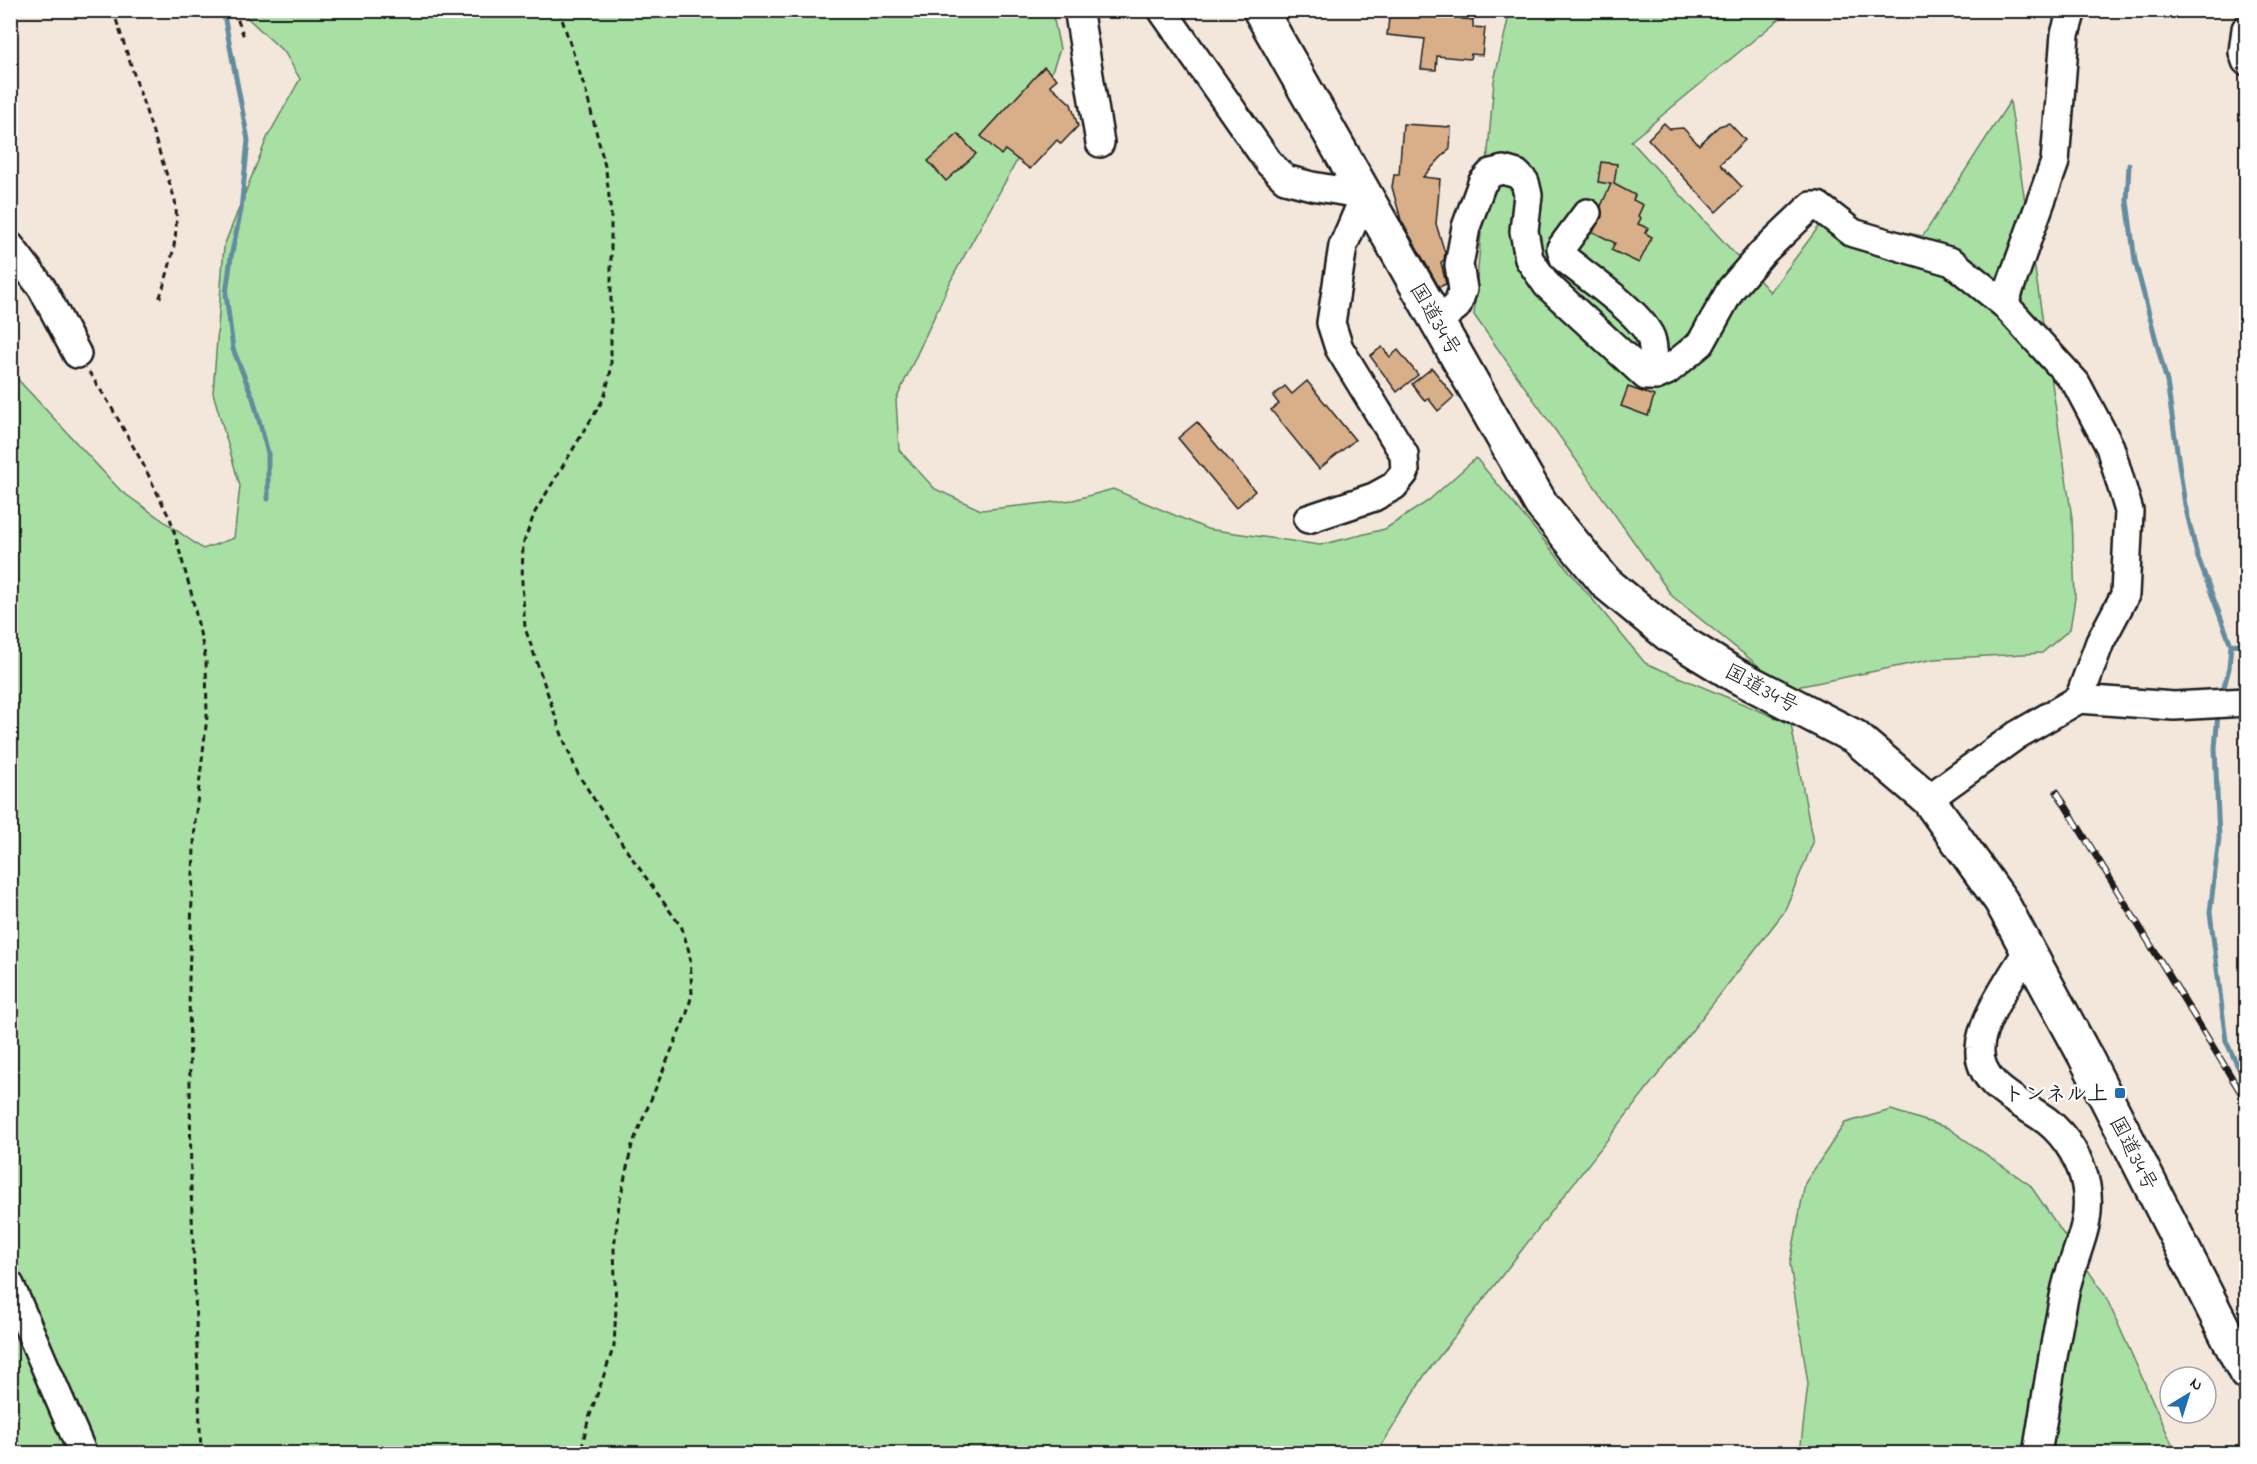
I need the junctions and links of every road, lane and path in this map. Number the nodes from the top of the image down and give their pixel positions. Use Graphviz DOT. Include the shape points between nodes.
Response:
graph roads {
  1 [pos="112,10"];
  2 [pos="234,10"];
  3 [pos="559,10"];
  4 [pos="1080,10"];
  5 [pos="1162,10"];
  6 [pos="1260,10"];
  7 [pos="2072,10"];
  8 [pos="2247,28"];
  9 [pos="244,37"];
  10 [pos="2247,61"];
  11 [pos="1101,143"];
  12 [pos="1365,195"];
  13 [pos="1587,213"];
  14 [pos="10,246"];
  15 [pos="159,300"];
  16 [pos="2004,304"];
  17 [pos="1437,322"];
  18 [pos="77,354"];
  19 [pos="1653,376"];
  20 [pos="1308,519"];
  21 [pos="2079,699"];
  22 [pos="2247,702"];
  23 [pos="1928,799"];
  24 [pos="2028,950"];
  25 [pos="10,1285"];
  26 [pos="2247,1373"];
  27 [pos="83,1454"];
  28 [pos="201,1454"];
  29 [pos="580,1454"];
  30 [pos="2037,1454"];
  1 -- 15 [label="path" via="175,200 175,241"];
  2 -- 9 [label="path"];
  3 -- 29 [label="path" via="606,170 611,214 611,370 604,398 535,512 523,543 525,628 578,774 682,928 690,954 692,994 632,1145 614,1248 614,1346"];
  4 -- 11 [label="street"];
  5 -- 12 [label="street" via="1269,163 1285,179"];
  6 -- 12 [label="highway, 国道34号"];
  7 -- 16 [label="street" via="2065,34 2055,162"];
  8 -- 10 [label="street" via="2243,52"];
  12 -- 17 [label="highway, 国道34号"];
  12 -- 20 [label="street" via="1343,246 1331,323 1340,348 1404,453 1405,472 1394,486 1374,497"];
  13 -- 19 [label="street" via="1561,248 1564,258 1647,330 1652,340"];
  14 -- 18 [label="street" via="42,288"];
  16 -- 19 [label="street" via="1952,262 1853,232 1818,206 1811,206 1731,289 1701,343"];
  16 -- 21 [label="street" via="2076,383 2110,447 2129,511 2125,595 2100,642"];
  17 -- 19 [label="street" via="1457,306 1463,289 1459,265 1466,227 1482,183 1491,173 1503,170 1517,174 1525,182 1528,195 1524,231 1529,259 1547,285 1646,375"];
  17 -- 23 [label="highway, 国道34号" via="1541,504 1606,583 1668,634 1735,675 1855,737"];
  18 -- 28 [label="path" via="109,402 171,521 206,660 207,717 195,821 189,979"];
  21 -- 22 [label="street" via="2174,706"];
  21 -- 23 [label="street" via="2017,735"];
  23 -- 24 [label="highway, 国道34号" via="2001,901"];
  24 -- 26 [label="highway, 国道34号"];
  24 -- 30 [label="street" via="1986,1024 1980,1048 1983,1068 2001,1090 2048,1122 2071,1148 2086,1184 2089,1215 2065,1290"];
  25 -- 27 [label="street"];
}
